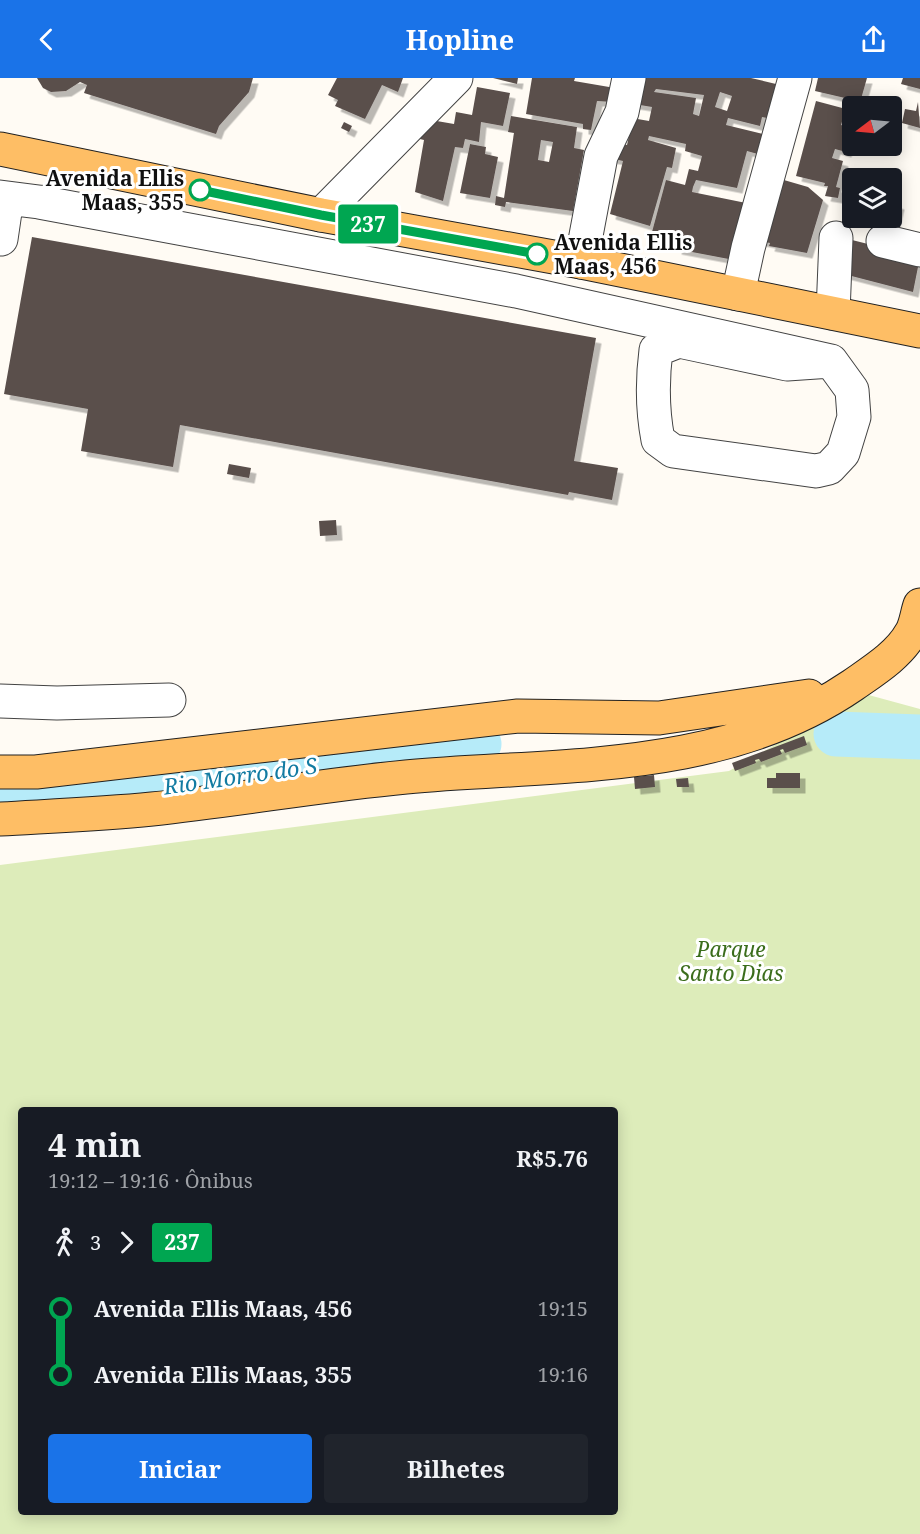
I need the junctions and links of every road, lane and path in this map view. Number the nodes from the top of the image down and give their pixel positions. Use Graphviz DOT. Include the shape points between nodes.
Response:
graph roads {
  1 [pos="456,78"];
  2 [pos="629,78"];
  3 [pos="795,78"];
  4 [pos="0,148"];
  5 [pos="3,197"];
  6 [pos="321,215"];
  7 [pos="836,238"];
  8 [pos="1,239"];
  9 [pos="883,241"];
  10 [pos="920,250"];
  11 [pos="581,262"];
  12 [pos="738,294"];
  13 [pos="833,313"];
  14 [pos="920,331"];
  15 [pos="831,361"];
  16 [pos="920,605"];
  17 [pos="845,690"];
  18 [pos="169,700"];
  19 [pos="0,701"];
  20 [pos="518,716"];
  21 [pos="529,770"];
  22 [pos="0,772"];
  23 [pos="0,819"];
  1 -- 6 [label="street"];
  2 -- 11 [label="street" via="622,112 601,156"];
  3 -- 12 [label="street"];
  4 -- 6 [label="main road"];
  5 -- 8 [label="street"];
  5 -- 15 [label="street" via="516,291"];
  6 -- 11 [label="main road"];
  7 -- 13 [label="street"];
  9 -- 10 [label="street"];
  11 -- 12 [label="main road"];
  12 -- 13 [label="main road"];
  13 -- 14 [label="main road"];
  15 -- 15 [label="street" via="787,364 679,341 669,344 656,350 653,372 653,414 658,440 673,452 816,471 829,468 843,453 854,417 852,390"];
  16 -- 17 [label="main road" via="911,633 896,651"];
  17 -- 20 [label="main road" via="659,718"];
  17 -- 21 [label="main road" via="812,710 761,731 689,752 616,764"];
  18 -- 19 [label="street" via="57,704"];
  20 -- 21 [label="main road" via="529,740"];
  20 -- 22 [label="main road" via="36,772"];
  21 -- 23 [label="main road" via="406,777 151,809"];
}
